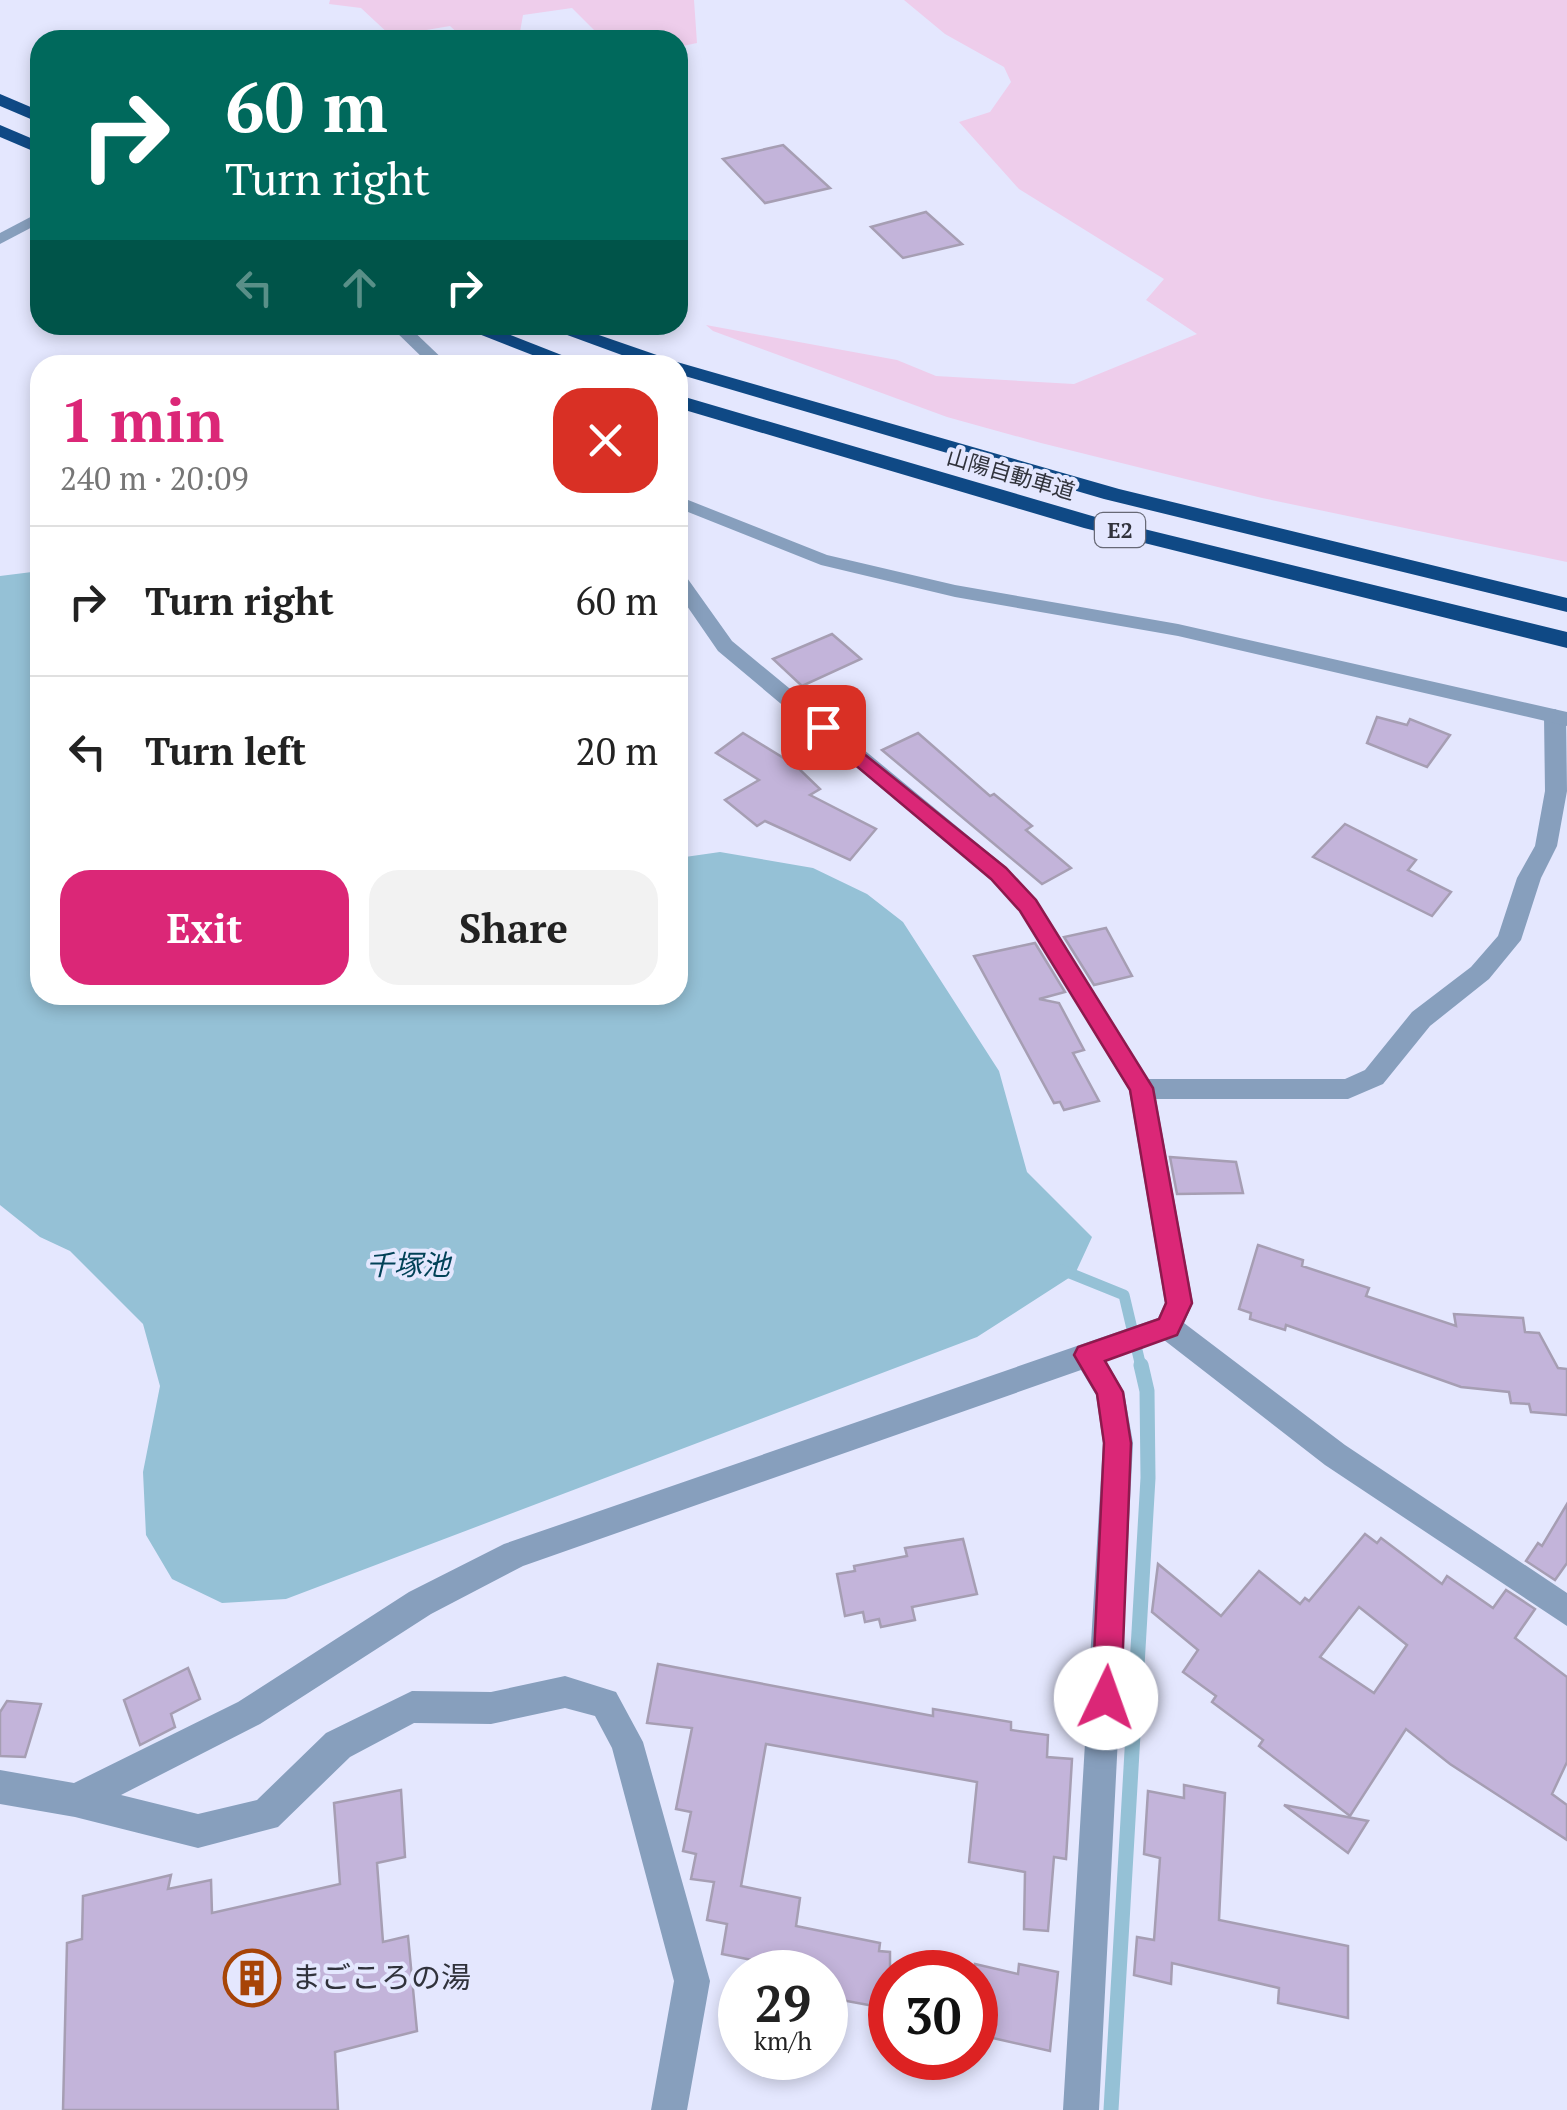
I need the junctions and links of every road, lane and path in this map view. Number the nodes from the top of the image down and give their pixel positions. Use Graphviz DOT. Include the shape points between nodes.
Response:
graph roads {
  1 [pos="0,99"];
  2 [pos="30,113"];
  3 [pos="0,130"];
  4 [pos="30,144"];
  5 [pos="30,222"];
  6 [pos="0,239"];
  7 [pos="408,335"];
  8 [pos="494,335"];
  9 [pos="580,335"];
  10 [pos="429,355"];
  11 [pos="549,355"];
  12 [pos="639,355"];
  13 [pos="688,371"];
  14 [pos="688,404"];
  15 [pos="688,506"];
  16 [pos="688,593"];
  17 [pos="1567,605"];
  18 [pos="1567,640"];
  19 [pos="1561,718"];
  20 [pos="1141,1088"];
  21 [pos="1146,1335"];
  22 [pos="1087,1355"];
  23 [pos="1567,1611"];
  24 [pos="0,1787"];
  25 [pos="75,1800"];
  26 [pos="668,2110"];
  27 [pos="1081,2110"];
  1 -- 2 [label="highway"];
  3 -- 4 [label="highway"];
  5 -- 6 [label="street"];
  7 -- 10 [label="street"];
  8 -- 11 [label="highway"];
  9 -- 12 [label="highway"];
  13 -- 17 [label="highway, 山陽自動車道 / E2" via="1112,494"];
  14 -- 18 [label="highway, 山陽自動車道 / E2" via="1092,523"];
  15 -- 19 [label="street" via="821,559 955,591 1178,630"];
  16 -- 20 [label="street" via="725,646 1028,905"];
  19 -- 20 [label="street" via="1546,846 1528,878 1509,940 1480,973 1420,1019 1374,1076 1348,1089"];
  20 -- 21 [label="street" via="1179,1303"];
  21 -- 22 [label="street"];
  21 -- 23 [label="street"];
  22 -- 25 [label="street" via="515,1554 420,1603 249,1712"];
  22 -- 27 [label="street" via="1110,1392 1118,1443"];
  24 -- 25 [label="street"];
  25 -- 26 [label="street" via="198,1831 266,1816 338,1745 412,1707 491,1708 565,1692 604,1703 627,1742 692,1981"];
}
